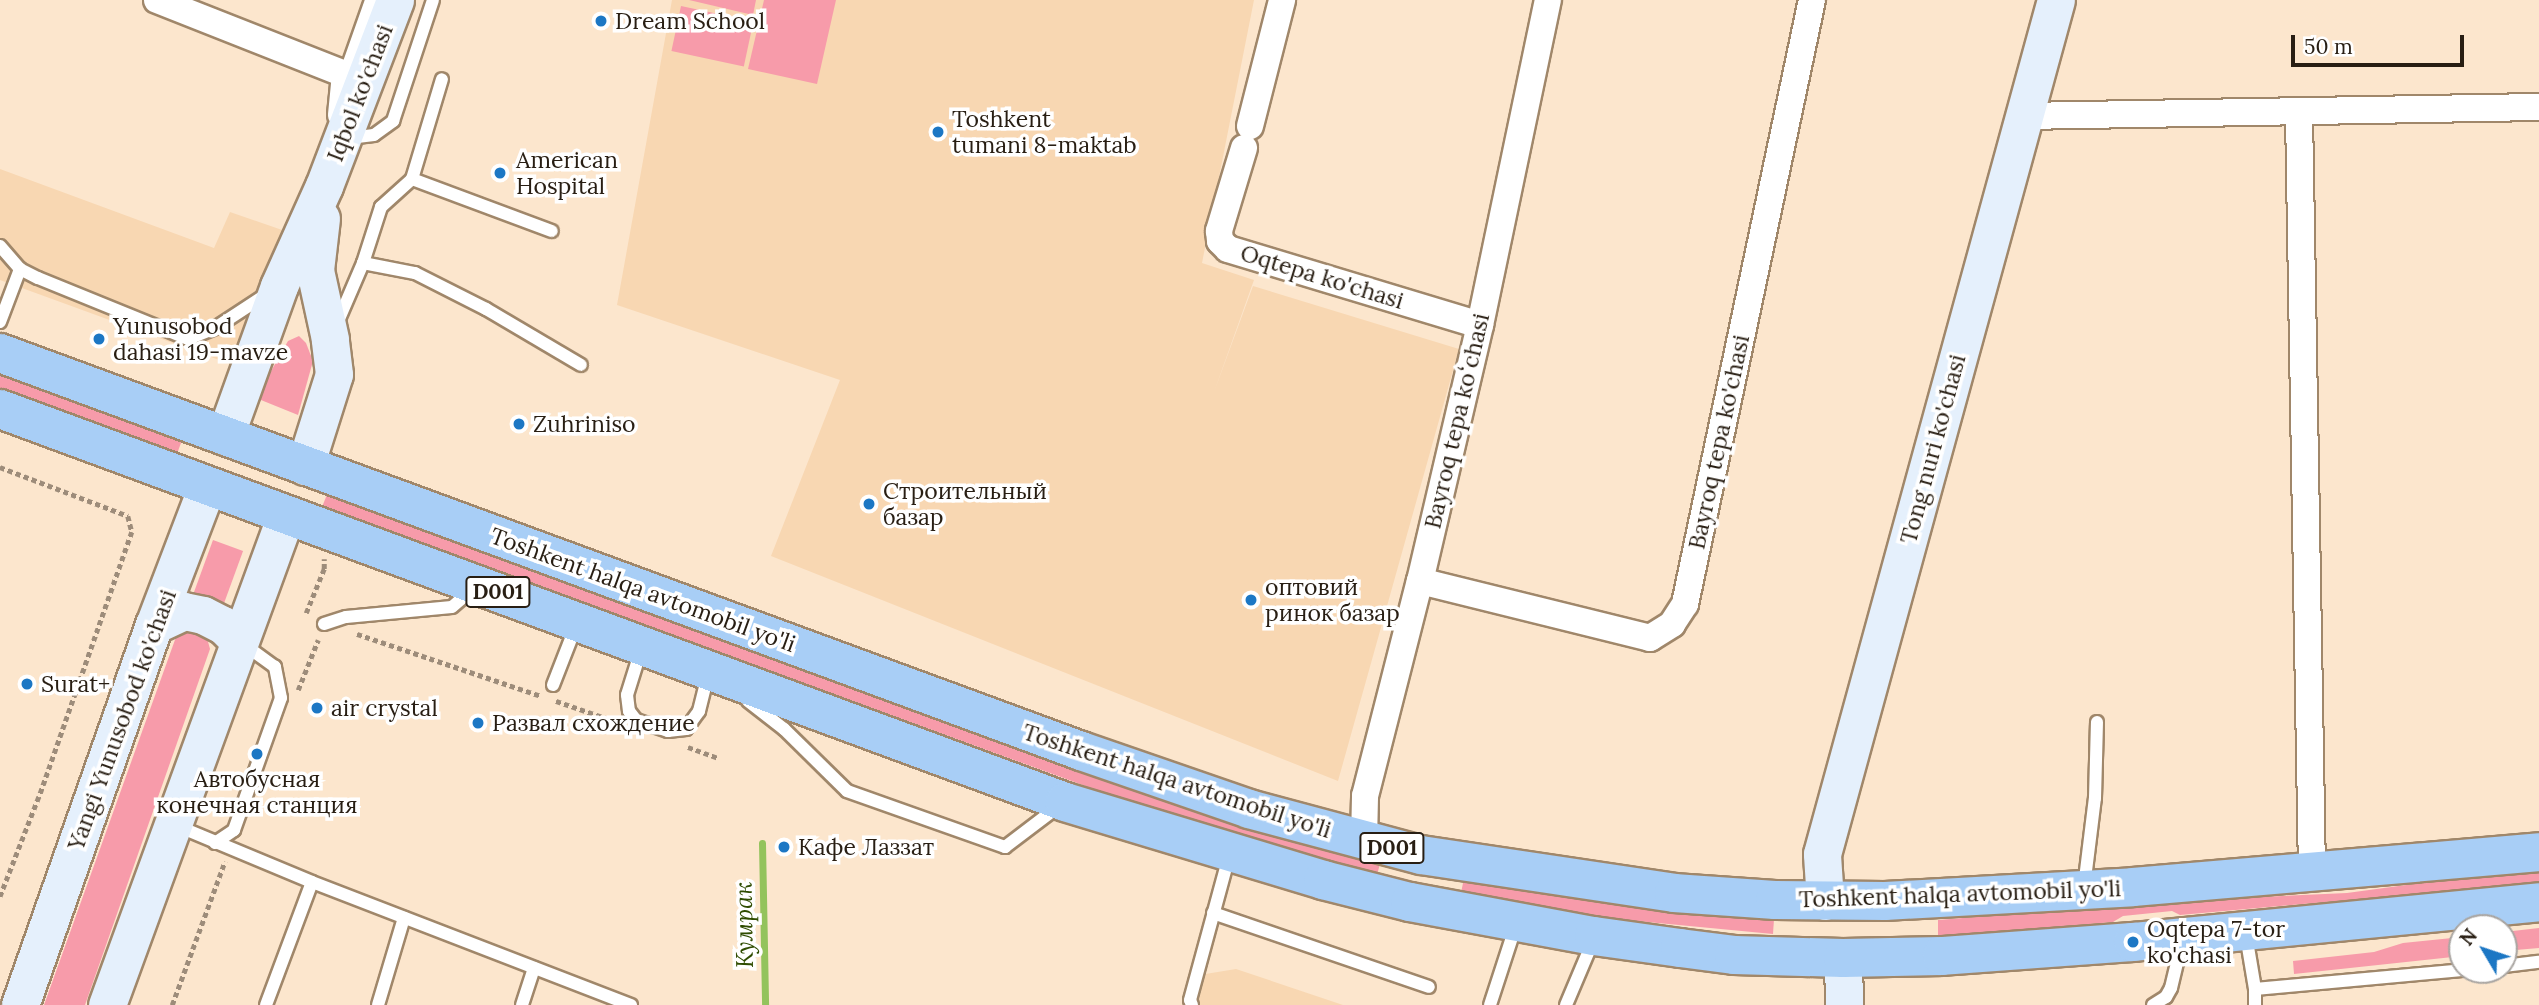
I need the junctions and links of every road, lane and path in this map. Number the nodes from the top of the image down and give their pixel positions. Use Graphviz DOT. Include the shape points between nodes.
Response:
graph roads {
  1 [pos="158,0"];
  2 [pos="371,0"];
  3 [pos="395,0"];
  4 [pos="433,0"];
  5 [pos="1282,0"];
  6 [pos="1548,0"];
  7 [pos="1812,0"];
  8 [pos="2056,0"];
  9 [pos="203,8"];
  10 [pos="345,74"];
  11 [pos="442,79"];
  12 [pos="2539,107"];
  13 [pos="2299,113"];
  14 [pos="2023,116"];
  15 [pos="341,139"];
  16 [pos="412,180"];
  17 [pos="324,186"];
  18 [pos="552,231"];
  19 [pos="0,246"];
  20 [pos="363,263"];
  21 [pos="20,269"];
  22 [pos="279,286"];
  23 [pos="0,322"];
  24 [pos="1480,325"];
  25 [pos="330,339"];
  26 [pos="0,353"];
  27 [pos="580,365"];
  28 [pos="0,409"];
  29 [pos="225,436"];
  30 [pos="304,466"];
  31 [pos="0,467"];
  32 [pos="207,486"];
  33 [pos="286,515"];
  34 [pos="1420,580"];
  35 [pos="479,585"];
  36 [pos="578,622"];
  37 [pos="324,624"];
  38 [pos="154,625"];
  39 [pos="239,641"];
  40 [pos="642,648"];
  41 [pos="709,671"];
  42 [pos="553,685"];
  43 [pos="297,692"];
  44 [pos="2097,722"];
  45 [pos="629,727"];
  46 [pos="681,745"];
  47 [pos="719,758"];
  48 [pos="1065,802"];
  49 [pos="171,824"];
  50 [pos="1364,841"];
  51 [pos="215,843"];
  52 [pos="229,849"];
  53 [pos="1230,852"];
  54 [pos="2539,852"];
  55 [pos="2312,874"];
  56 [pos="312,882"];
  57 [pos="2083,890"];
  58 [pos="0,897"];
  59 [pos="1825,901"];
  60 [pos="2539,902"];
  61 [pos="1213,913"];
  62 [pos="404,918"];
  63 [pos="1517,922"];
  64 [pos="2245,930"];
  65 [pos="1594,936"];
  66 [pos="2183,936"];
  67 [pos="1843,958"];
  68 [pos="2539,962"];
  69 [pos="2518,964"];
  70 [pos="534,968"];
  71 [pos="2448,971"];
  72 [pos="1429,987"];
  73 [pos="2255,989"];
  74 [pos="20,1005"];
  75 [pos="107,1005"];
  76 [pos="172,1005"];
  77 [pos="266,1005"];
  78 [pos="378,1005"];
  79 [pos="522,1005"];
  80 [pos="631,1005"];
  81 [pos="1192,1005"];
  82 [pos="1490,1005"];
  83 [pos="1566,1005"];
  84 [pos="1844,1005"];
  85 [pos="2152,1005"];
  86 [pos="2255,1005"];
  1 -- 9 [label="street"];
  2 -- 10 [label="lane"];
  3 -- 15 [label="street, Iqbol ko'chasi"];
  4 -- 15 [label="lane" via="393,121 374,135"];
  5 -- 24 [label="street, Oqtepa ko'chasi" via="1220,241 1228,249"];
  6 -- 24 [label="street, Bayroq tepa koʻchasi"];
  7 -- 34 [label="street, Bayroq tepa ko'chasi" via="1685,604 1672,624 1650,638"];
  8 -- 14 [label="street, Tong nuri ko'chasi"];
  9 -- 10 [label="street"];
  10 -- 15 [label="street"];
  11 -- 16 [label="lane"];
  12 -- 13 [label="street"];
  13 -- 14 [label="street"];
  13 -- 55 [label="street"];
  14 -- 59 [label="street, Tong nuri ko'chasi" via="1822,853"];
  15 -- 17 [label="street, Iqbol ko'chasi"];
  16 -- 18 [label="lane"];
  16 -- 20 [label="lane" via="381,207"];
  17 -- 22 [label="street, Iqbol ko'chasi"];
  17 -- 25 [label="street, Iqbol ko'chasi" via="315,270"];
  19 -- 21 [label="lane"];
  20 -- 25 [label="lane"];
  20 -- 27 [label="lane" via="415,273"];
  21 -- 22 [label="lane" via="188,339 215,328"];
  21 -- 23 [label="lane"];
  22 -- 29 [label="street, Iqbol ko'chasi"];
  24 -- 34 [label="street, Bayroq tepa koʻchasi"];
  25 -- 30 [label="street, Iqbol ko'chasi" via="334,374"];
  26 -- 29 [label="highway, Toshkent halqa avtomobil yo'li / D001"];
  28 -- 32 [label="highway, D001"];
  29 -- 30 [label="highway, Toshkent halqa avtomobil yo'li / D001"];
  29 -- 32 [label="highway, Yangi Yunusobod ko'chasi"];
  30 -- 33 [label="highway"];
  30 -- 50 [label="highway, Toshkent halqa avtomobil yo'li / D001" via="1081,751 1249,809"];
  31 -- 58 [label="path" via="128,516 132,532"];
  32 -- 33 [label="highway, D001"];
  32 -- 38 [label="street, Yangi Yunusobod ko'chasi"];
  33 -- 35 [label="highway, D001"];
  33 -- 39 [label="street"];
  34 -- 50 [label="street, Bayroq tepa koʻchasi" via="1365,796"];
  35 -- 36 [label="highway, D001"];
  35 -- 37 [label="lane" via="452,607 346,617"];
  36 -- 40 [label="highway, D001"];
  36 -- 42 [label="lane"];
  37 -- 43 [label="path"];
  37 -- 45 [label="path"];
  38 -- 39 [label="street" via="184,611 223,625"];
  38 -- 74 [label="street, Yangi Yunusobod ko'chasi"];
  39 -- 49 [label="street"];
  39 -- 51 [label="lane" via="275,667 281,698 234,830"];
  40 -- 41 [label="highway, D001"];
  40 -- 41 [label="lane" via="627,695 629,711 636,720 668,731 687,729 699,711"];
  41 -- 48 [label="highway, D001"];
  41 -- 48 [label="lane" via="784,729 847,791 1005,847"];
  44 -- 57 [label="lane" via="2095,798"];
  46 -- 47 [label="path"];
  48 -- 53 [label="highway, D001"];
  49 -- 51 [label="lane"];
  49 -- 75 [label="street"];
  50 -- 59 [label="highway, Toshkent halqa avtomobil yo'li / D001" via="1421,855 1623,887 1726,898"];
  51 -- 52 [label="lane"];
  52 -- 56 [label="lane"];
  52 -- 76 [label="path"];
  53 -- 61 [label="lane"];
  53 -- 63 [label="highway, D001" via="1410,902"];
  54 -- 55 [label="highway, Toshkent halqa avtomobil yo'li / D001"];
  55 -- 57 [label="highway, Toshkent halqa avtomobil yo'li / D001"];
  56 -- 62 [label="lane"];
  56 -- 77 [label="lane"];
  57 -- 59 [label="highway, Toshkent halqa avtomobil yo'li / D001"];
  59 -- 67 [label="highway"];
  60 -- 64 [label="highway, D001"];
  61 -- 72 [label="lane"];
  61 -- 81 [label="lane"];
  62 -- 70 [label="lane"];
  62 -- 78 [label="lane"];
  63 -- 65 [label="highway, D001"];
  63 -- 82 [label="lane"];
  64 -- 66 [label="highway, D001"];
  64 -- 73 [label="lane"];
  65 -- 67 [label="highway, D001" via="1734,955"];
  65 -- 83 [label="lane"];
  66 -- 67 [label="highway, D001" via="1993,953"];
  66 -- 85 [label="lane" via="2171,988"];
  67 -- 84 [label="street"];
  68 -- 69 [label="lane"];
  70 -- 79 [label="lane"];
  70 -- 80 [label="lane"];
  71 -- 73 [label="lane"];
  73 -- 86 [label="lane"];
}
